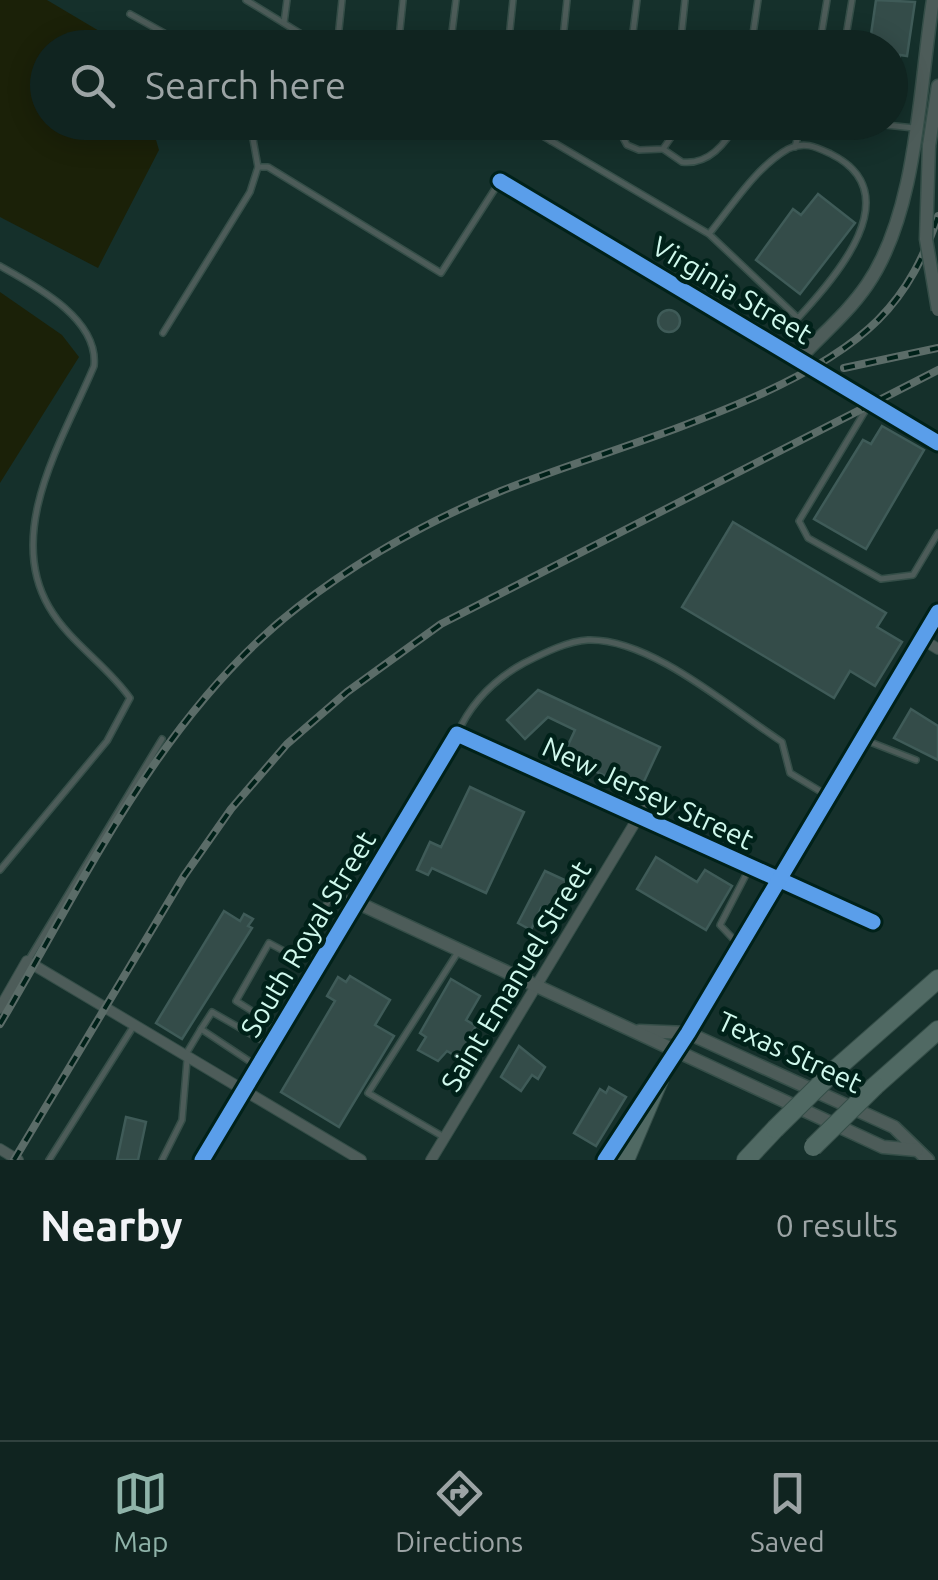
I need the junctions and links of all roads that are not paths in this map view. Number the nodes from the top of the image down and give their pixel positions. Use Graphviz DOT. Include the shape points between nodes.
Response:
graph roads {
  1 [pos="246,0"];
  2 [pos="287,0"];
  3 [pos="342,0"];
  4 [pos="403,0"];
  5 [pos="456,0"];
  6 [pos="513,0"];
  7 [pos="567,0"];
  8 [pos="636,0"];
  9 [pos="685,0"];
  10 [pos="758,0"];
  11 [pos="828,0"];
  12 [pos="852,0"];
  13 [pos="933,0"];
  14 [pos="130,14"];
  15 [pos="284,23"];
  16 [pos="159,30"];
  17 [pos="295,30"];
  18 [pos="339,30"];
  19 [pos="400,30"];
  20 [pos="452,30"];
  21 [pos="510,30"];
  22 [pos="564,30"];
  23 [pos="632,30"];
  24 [pos="682,30"];
  25 [pos="754,30"];
  26 [pos="823,30"];
  27 [pos="847,30"];
  28 [pos="938,86"];
  29 [pos="908,127"];
  30 [pos="914,128"];
  31 [pos="253,140"];
  32 [pos="625,140"];
  33 [pos="669,140"];
  34 [pos="726,140"];
  35 [pos="797,140"];
  36 [pos="551,141"];
  37 [pos="795,147"];
  38 [pos="663,149"];
  39 [pos="258,167"];
  40 [pos="500,181"];
  41 [pos="709,234"];
  42 [pos="0,266"];
  43 [pos="938,310"];
  44 [pos="164,332"];
  45 [pos="799,359"];
  46 [pos="870,402"];
  47 [pos="938,443"];
  48 [pos="938,533"];
  49 [pos="938,612"];
  50 [pos="922,639"];
  51 [pos="938,649"];
  52 [pos="457,734"];
  53 [pos="862,738"];
  54 [pos="162,739"];
  55 [pos="916,760"];
  56 [pos="652,794"];
  57 [pos="828,796"];
  58 [pos="639,816"];
  59 [pos="750,867"];
  60 [pos="0,870"];
  61 [pos="778,880"];
  62 [pos="356,902"];
  63 [pos="873,922"];
  64 [pos="739,946"];
  65 [pos="459,950"];
  66 [pos="27,962"];
  67 [pos="938,979"];
  68 [pos="536,986"];
  69 [pos="0,1008"];
  70 [pos="134,1025"];
  71 [pos="280,1028"];
  72 [pos="201,1029"];
  73 [pos="631,1030"];
  74 [pos="938,1030"];
  75 [pos="688,1033"];
  76 [pos="270,1045"];
  77 [pos="676,1051"];
  78 [pos="186,1056"];
  79 [pos="258,1066"];
  80 [pos="659,1080"];
  81 [pos="244,1090"];
  82 [pos="445,1137"];
  83 [pos="0,1149"];
  84 [pos="806,1153"];
  85 [pos="918,1157"];
  86 [pos="18,1160"];
  87 [pos="49,1160"];
  88 [pos="162,1160"];
  89 [pos="202,1160"];
  90 [pos="361,1160"];
  91 [pos="432,1160"];
  92 [pos="605,1160"];
  93 [pos="625,1160"];
  94 [pos="746,1160"];
  1 -- 15 [label="lane"];
  2 -- 15 [label="lane"];
  3 -- 18 [label="lane"];
  4 -- 19 [label="lane"];
  5 -- 20 [label="lane"];
  6 -- 21 [label="lane"];
  7 -- 22 [label="lane"];
  8 -- 23 [label="lane"];
  9 -- 24 [label="lane"];
  10 -- 25 [label="lane"];
  11 -- 26 [label="lane"];
  12 -- 27 [label="lane"];
  13 -- 30 [label="street"];
  14 -- 16 [label="lane"];
  15 -- 17 [label="lane"];
  28 -- 43 [label="street, bridge" via="926,239"];
  29 -- 30 [label="lane"];
  30 -- 45 [label="street" via="900,217 886,249 844,316"];
  31 -- 39 [label="lane"];
  32 -- 38 [label="lane" via="638,150"];
  33 -- 38 [label="lane"];
  34 -- 38 [label="lane" via="703,159 682,162"];
  35 -- 37 [label="lane"];
  36 -- 41 [label="lane"];
  37 -- 41 [label="lane" via="762,170"];
  37 -- 41 [label="lane" via="810,144 848,162 869,204 832,282 798,318"];
  39 -- 40 [label="lane" via="268,167 441,273"];
  39 -- 44 [label="lane" via="230,227"];
  40 -- 45 [label="street, Virginia Street"];
  42 -- 60 [label="lane" via="70,314 96,353 39,498 33,532 46,604 130,698 107,741"];
  45 -- 46 [label="street, Virginia Street"];
  46 -- 47 [label="street, Virginia Street"];
  46 -- 48 [label="lane" via="799,522 808,538 881,579 913,575"];
  49 -- 50 [label="street"];
  50 -- 51 [label="street"];
  50 -- 53 [label="street"];
  52 -- 57 [label="lane" via="470,704 542,654 586,640 637,648 782,742 790,773"];
  52 -- 58 [label="street, New Jersey Street"];
  52 -- 62 [label="street, South Royal Street"];
  53 -- 55 [label="lane"];
  53 -- 57 [label="street"];
  54 -- 66 [label="lane"];
  56 -- 58 [label="lane"];
  57 -- 61 [label="street"];
  58 -- 59 [label="street, New Jersey Street"];
  58 -- 68 [label="street, Saint Emanuel Street"];
  59 -- 61 [label="street, New Jersey Street"];
  59 -- 64 [label="lane" via="720,925"];
  61 -- 63 [label="street, New Jersey Street"];
  61 -- 64 [label="street"];
  62 -- 65 [label="street, Texas Street"];
  62 -- 71 [label="street, South Royal Street"];
  62 -- 71 [label="lane" via="332,895 295,958 269,943 236,1000"];
  64 -- 75 [label="street"];
  65 -- 68 [label="street, Texas Street"];
  65 -- 82 [label="lane" via="368,1093"];
  66 -- 69 [label="street"];
  66 -- 70 [label="street"];
  67 -- 94 [label="highway, bridge"];
  68 -- 73 [label="street, Texas Street"];
  68 -- 82 [label="street, Saint Emanuel Street"];
  70 -- 78 [label="street"];
  70 -- 87 [label="lane"];
  71 -- 76 [label="street, South Royal Street"];
  72 -- 76 [label="lane" via="212,1012"];
  72 -- 78 [label="lane"];
  72 -- 79 [label="lane"];
  73 -- 75 [label="street, Texas Street"];
  73 -- 77 [label="street, Texas Street"];
  74 -- 84 [label="highway, bridge"];
  75 -- 77 [label="street"];
  75 -- 85 [label="street, Texas Street" via="894,1127"];
  76 -- 79 [label="street, South Royal Street"];
  77 -- 80 [label="street"];
  77 -- 85 [label="street, Texas Street"];
  78 -- 81 [label="street"];
  78 -- 88 [label="lane" via="182,1120"];
  79 -- 81 [label="street, South Royal Street"];
  80 -- 92 [label="street"];
  80 -- 93 [label="highway"];
  81 -- 89 [label="street, South Royal Street"];
  81 -- 90 [label="street"];
  82 -- 91 [label="street, Saint Emanuel Street"];
  83 -- 86 [label="street"];
}
